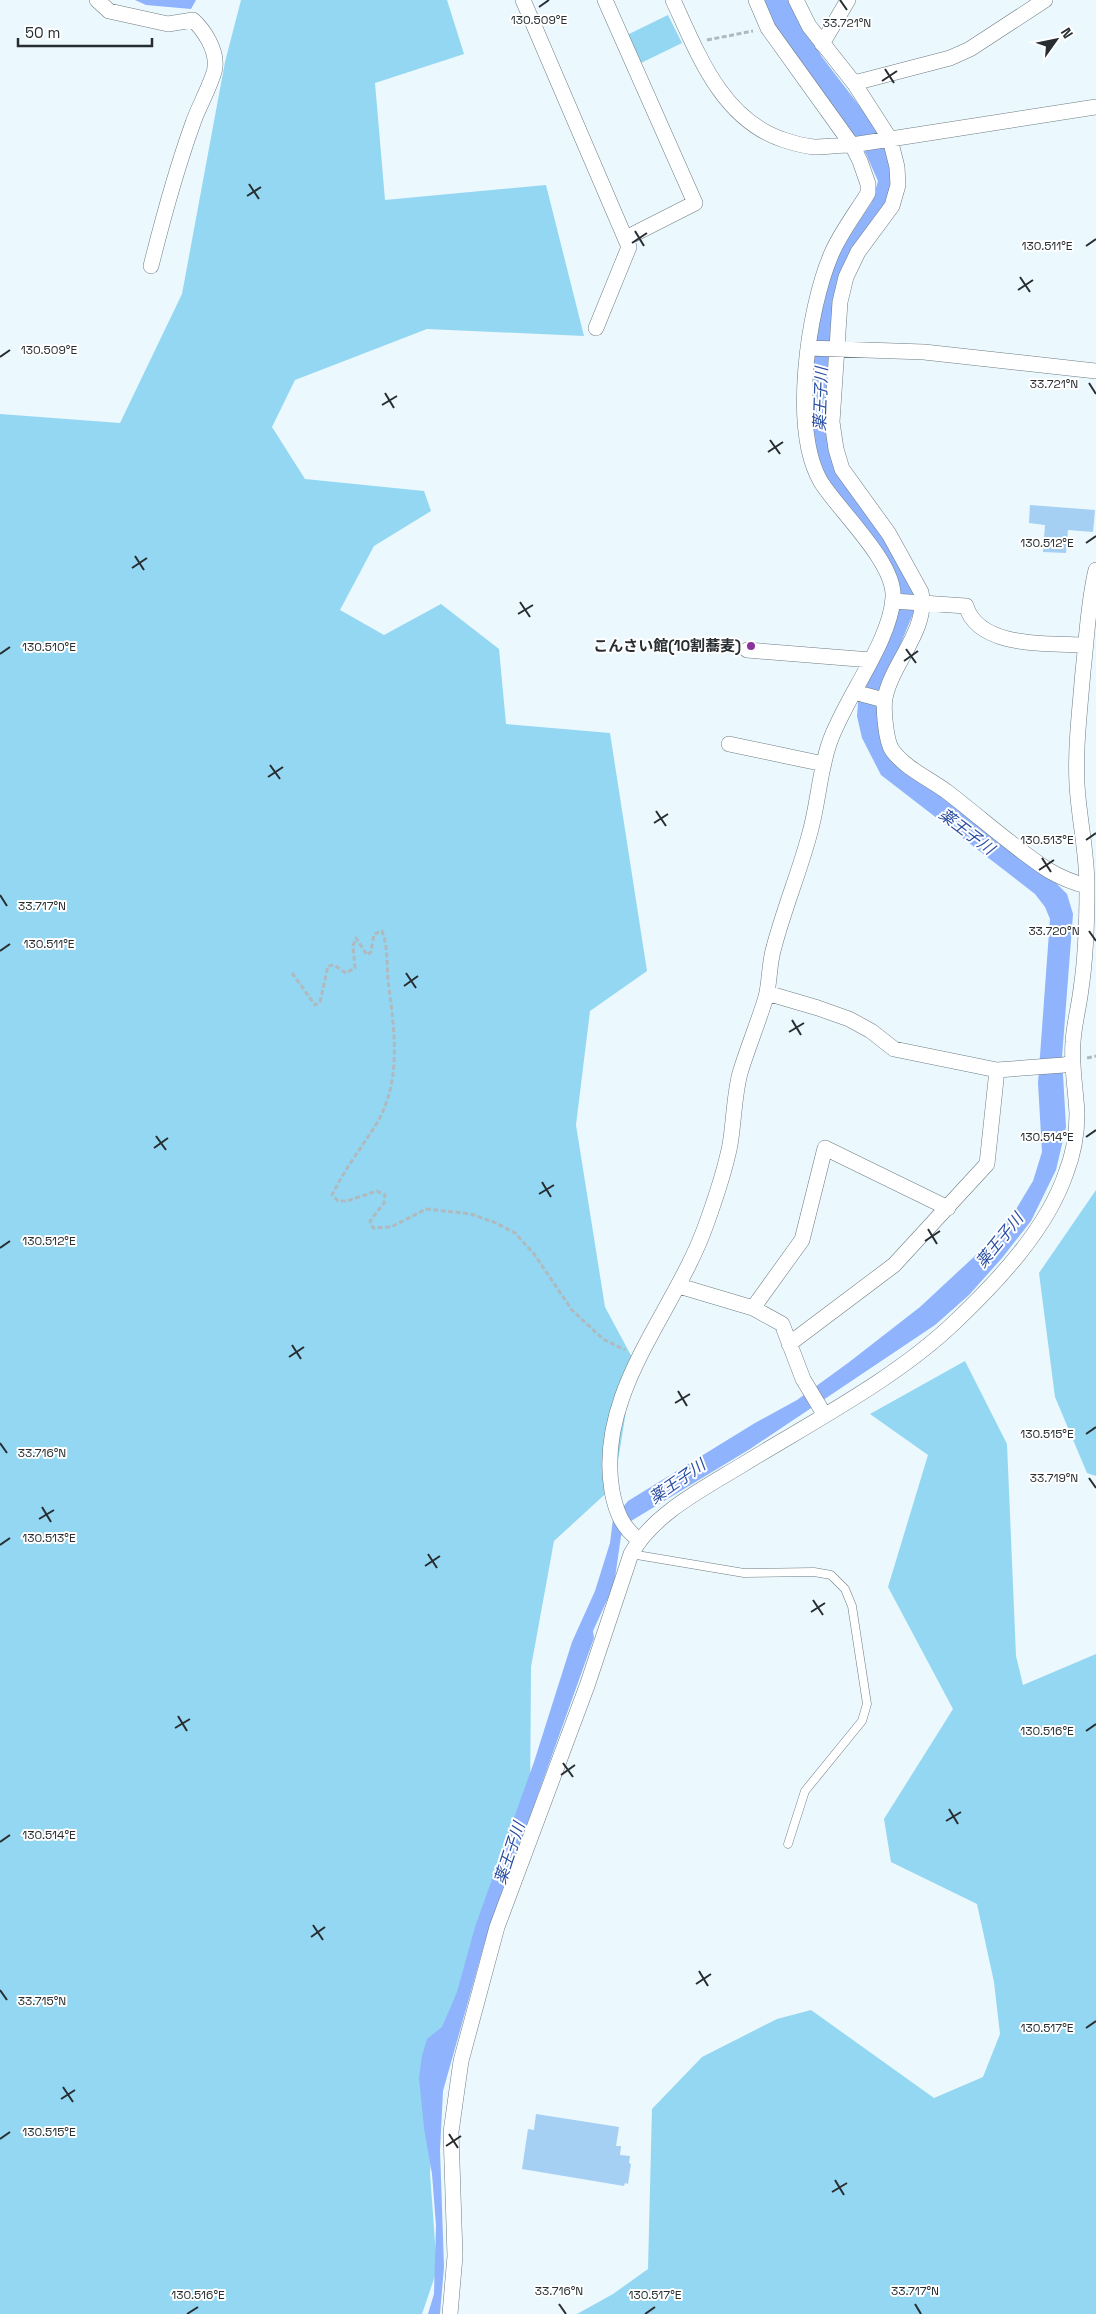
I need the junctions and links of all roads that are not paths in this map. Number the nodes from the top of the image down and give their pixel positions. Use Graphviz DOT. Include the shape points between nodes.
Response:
graph roads {
  1 [pos="97,0"];
  2 [pos="522,0"];
  3 [pos="605,0"];
  4 [pos="673,0"];
  5 [pos="756,0"];
  6 [pos="796,0"];
  7 [pos="848,0"];
  8 [pos="1045,0"];
  9 [pos="822,44"];
  10 [pos="854,83"];
  11 [pos="1096,107"];
  12 [pos="890,139"];
  13 [pos="852,144"];
  14 [pos="626,238"];
  15 [pos="151,266"];
  16 [pos="596,328"];
  17 [pos="808,348"];
  18 [pos="837,350"];
  19 [pos="1096,371"];
  20 [pos="832,422"];
  21 [pos="805,424"];
  22 [pos="889,534"];
  23 [pos="871,546"];
  24 [pos="1096,570"];
  25 [pos="893,601"];
  26 [pos="923,603"];
  27 [pos="1086,645"];
  28 [pos="747,650"];
  29 [pos="871,660"];
  30 [pos="854,692"];
  31 [pos="884,700"];
  32 [pos="730,744"];
  33 [pos="824,764"];
  34 [pos="1087,886"];
  35 [pos="767,994"];
  36 [pos="1068,1064"];
  37 [pos="997,1070"];
  38 [pos="948,1208"];
  39 [pos="679,1286"];
  40 [pos="753,1308"];
  41 [pos="789,1344"];
  42 [pos="824,1414"];
  43 [pos="639,1540"];
  44 [pos="631,1554"];
  45 [pos="788,1844"];
  46 [pos="450,2314"];
  1 -- 15 [label="street" via="109,11 168,24 193,20 201,27 212,49 216,67 178,166"];
  2 -- 14 [label="street"];
  3 -- 14 [label="street" via="695,203"];
  4 -- 13 [label="street" via="707,73 733,107 753,124 772,136 812,147"];
  5 -- 13 [label="street" via="768,28"];
  6 -- 9 [label="street"];
  7 -- 9 [label="street"];
  8 -- 10 [label="street" via="970,49 950,58"];
  9 -- 10 [label="street"];
  10 -- 12 [label="street"];
  11 -- 12 [label="street"];
  12 -- 13 [label="street"];
  12 -- 18 [label="street" via="898,185 892,206 858,252 846,277 840,302"];
  13 -- 17 [label="street" via="868,184 868,193 832,251 820,283"];
  14 -- 16 [label="street" via="629,247"];
  17 -- 18 [label="street"];
  17 -- 21 [label="street"];
  18 -- 19 [label="street" via="924,352"];
  18 -- 20 [label="street"];
  20 -- 21 [label="street"];
  20 -- 22 [label="street" via="842,469"];
  21 -- 23 [label="street" via="812,463 821,482"];
  22 -- 23 [label="street"];
  22 -- 26 [label="street" via="921,592"];
  23 -- 25 [label="street" via="893,587"];
  24 -- 27 [label="street"];
  25 -- 26 [label="street"];
  25 -- 29 [label="street"];
  26 -- 27 [label="street" via="966,606 969,616 989,632 1009,640"];
  26 -- 31 [label="street" via="918,626"];
  27 -- 34 [label="street" via="1077,771"];
  28 -- 29 [label="street"];
  29 -- 30 [label="street"];
  30 -- 31 [label="street"];
  30 -- 33 [label="street" via="830,742"];
  31 -- 34 [label="street" via="890,748 900,760 1049,870"];
  32 -- 33 [label="street"];
  33 -- 35 [label="street" via="810,834 773,950"];
  34 -- 36 [label="street" via="1082,985"];
  35 -- 37 [label="street" via="849,1019 894,1049"];
  35 -- 39 [label="street" via="739,1076 730,1148 708,1221"];
  36 -- 37 [label="street"];
  36 -- 42 [label="street" via="1077,1115 1075,1141 1066,1174 1048,1213 994,1285 947,1331 902,1365"];
  37 -- 38 [label="street" via="988,1164"];
  38 -- 40 [label="street" via="825,1148 802,1240"];
  38 -- 41 [label="street" via="894,1265"];
  39 -- 40 [label="street"];
  39 -- 43 [label="street" via="639,1357 619,1408 610,1446 609,1475 614,1505 625,1529"];
  40 -- 41 [label="street" via="782,1324"];
  41 -- 42 [label="street" via="803,1379"];
  42 -- 43 [label="street" via="701,1490 655,1522"];
  43 -- 44 [label="street"];
  44 -- 45 [label="lane" via="744,1573 814,1572 831,1575 845,1589 852,1606 866,1713 805,1791"];
  44 -- 46 [label="street" via="587,1686 497,1927 461,2061 451,2132 455,2256"];
}
